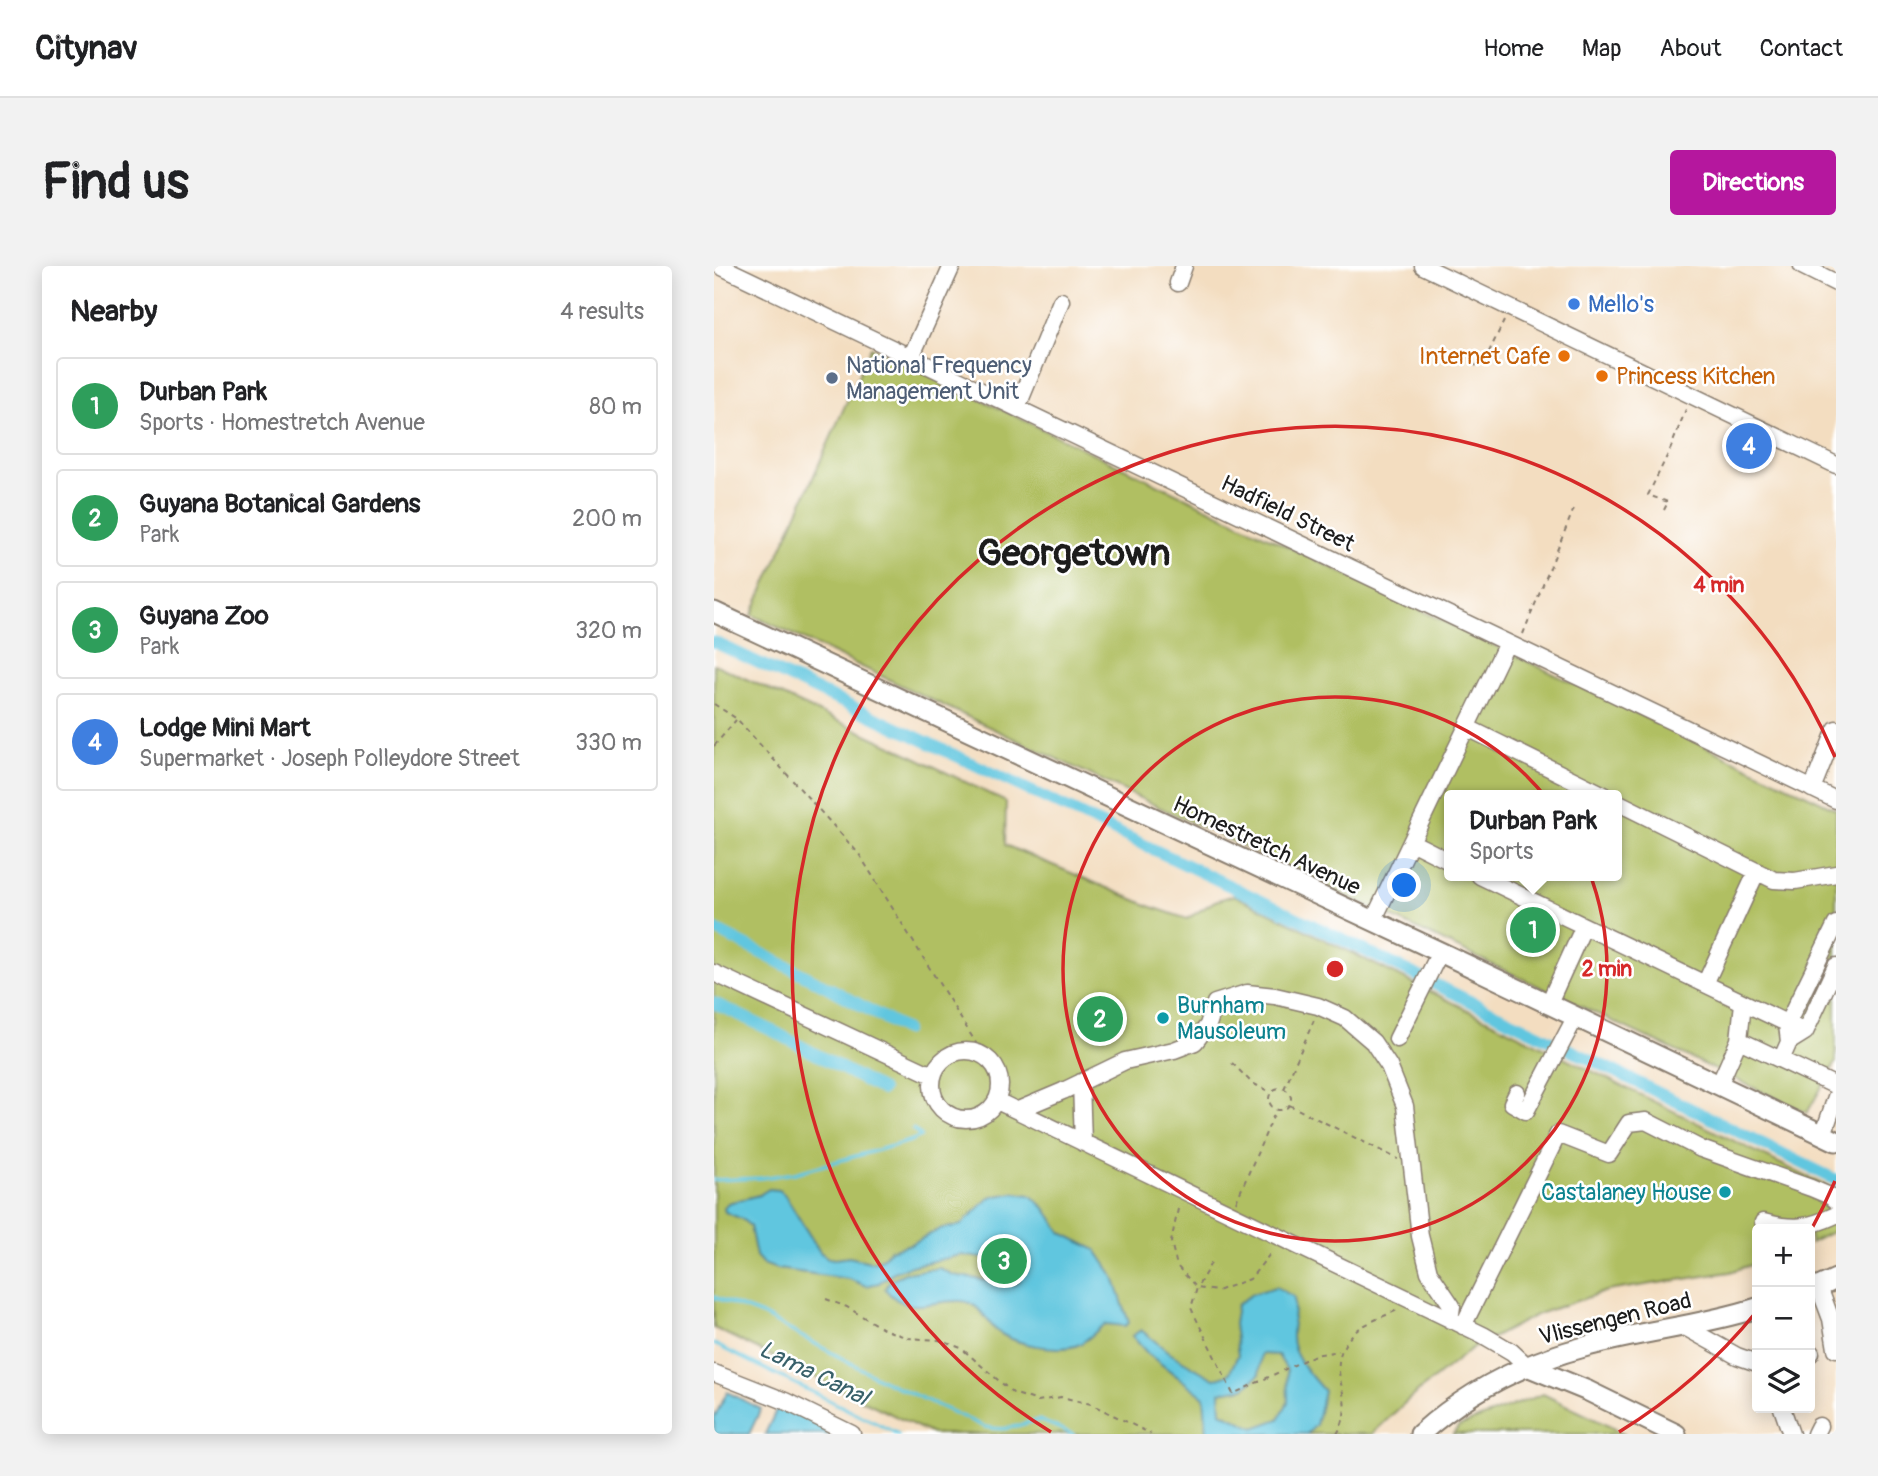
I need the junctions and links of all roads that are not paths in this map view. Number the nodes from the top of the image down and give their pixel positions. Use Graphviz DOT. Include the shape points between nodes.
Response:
graph roads {
  1 [pos="720,266"];
  2 [pos="952,266"];
  3 [pos="1184,266"];
  4 [pos="1423,266"];
  5 [pos="1801,266"];
  6 [pos="1178,283"];
  7 [pos="1836,283"];
  8 [pos="1061,301"];
  9 [pos="911,357"];
  10 [pos="1017,408"];
  11 [pos="1836,465"];
  12 [pos="714,612"];
  13 [pos="1512,645"];
  14 [pos="1466,727"];
  15 [pos="1836,729"];
  16 [pos="1812,789"];
  17 [pos="1594,790"];
  18 [pos="1836,800"];
  19 [pos="1622,804"];
  20 [pos="1411,842"];
  21 [pos="1444,858"];
  22 [pos="1757,872"];
  23 [pos="1836,874"];
  24 [pos="1490,881"];
  25 [pos="1373,922"];
  26 [pos="1836,924"];
  27 [pos="1584,926"];
  28 [pos="1440,952"];
  29 [pos="1836,966"];
  30 [pos="714,973"];
  31 [pos="1705,984"];
  32 [pos="1744,1003"];
  33 [pos="1548,1005"];
  34 [pos="1575,1018"];
  35 [pos="1787,1024"];
  36 [pos="1805,1032"];
  37 [pos="1397,1039"];
  38 [pos="1739,1040"];
  39 [pos="1789,1042"];
  40 [pos="1781,1059"];
  41 [pos="932,1075"];
  42 [pos="1081,1082"];
  43 [pos="1720,1085"];
  44 [pos="1836,1086"];
  45 [pos="1517,1093"];
  46 [pos="1836,1097"];
  47 [pos="997,1101"];
  48 [pos="1018,1110"];
  49 [pos="1829,1138"];
  50 [pos="1083,1143"];
  51 [pos="1836,1201"];
  52 [pos="1836,1215"];
  53 [pos="1763,1222"];
  54 [pos="1822,1285"];
  55 [pos="1752,1309"];
  56 [pos="1457,1323"];
  57 [pos="1683,1326"];
  58 [pos="1586,1347"];
  59 [pos="1836,1349"];
  60 [pos="1521,1361"];
  61 [pos="1752,1361"];
  62 [pos="714,1373"];
  63 [pos="1588,1391"];
  64 [pos="1784,1413"];
  65 [pos="852,1434"];
  66 [pos="1420,1434"];
  67 [pos="1676,1434"];
  68 [pos="1791,1434"];
  1 -- 9 [label="street, Hadfield Street"];
  2 -- 9 [label="street"];
  3 -- 6 [label="street"];
  4 -- 11 [label="street"];
  5 -- 7 [label="street"];
  8 -- 10 [label="street"];
  9 -- 10 [label="street, Hadfield Street"];
  10 -- 13 [label="street, Hadfield Street"];
  12 -- 25 [label="main road, Homestretch Avenue"];
  13 -- 14 [label="street"];
  13 -- 16 [label="street, Hadfield Street"];
  14 -- 17 [label="street"];
  14 -- 20 [label="street"];
  15 -- 16 [label="street"];
  16 -- 18 [label="street, Hadfield Street"];
  19 -- 22 [label="street"];
  20 -- 21 [label="street"];
  20 -- 25 [label="street"];
  22 -- 23 [label="street" via="1784,882"];
  22 -- 31 [label="street"];
  24 -- 27 [label="street"];
  25 -- 28 [label="main road, Homestretch Avenue"];
  26 -- 35 [label="street"];
  27 -- 31 [label="street"];
  27 -- 33 [label="street"];
  28 -- 33 [label="main road, Homestretch Avenue"];
  28 -- 37 [label="street"];
  29 -- 36 [label="street"];
  30 -- 41 [label="street"];
  31 -- 32 [label="street"];
  32 -- 35 [label="street"];
  32 -- 38 [label="street"];
  33 -- 34 [label="main road, Homestretch Avenue"];
  34 -- 43 [label="main road, Homestretch Avenue"];
  34 -- 45 [label="street" via="1526,1111 1512,1103"];
  35 -- 36 [label="street"];
  35 -- 39 [label="street"];
  36 -- 39 [label="street"];
  38 -- 40 [label="street"];
  38 -- 43 [label="street"];
  39 -- 40 [label="street"];
  40 -- 44 [label="street"];
  41 -- 47 [label="street" via="932,1096 944,1113 963,1120 983,1116"];
  41 -- 47 [label="street" via="945,1056 968,1050 984,1056 1001,1079"];
  42 -- 48 [label="street"];
  42 -- 50 [label="street"];
  42 -- 56 [label="street" via="1125,1061 1195,1042 1209,1025 1215,1003 1247,993 1320,1007 1345,1018 1373,1042 1389,1066 1405,1106 1420,1236 1429,1272 1452,1306"];
  43 -- 49 [label="main road, Homestretch Avenue"];
  46 -- 49 [label="street"];
  47 -- 48 [label="street"];
  48 -- 50 [label="street"];
  50 -- 56 [label="street"];
  51 -- 56 [label="street" via="1701,1149 1646,1121 1629,1123 1609,1154 1558,1134"];
  52 -- 53 [label="street" via="1808,1227"];
  54 -- 59 [label="street"];
  55 -- 57 [label="main road, Vlissengen Road"];
  56 -- 60 [label="street"];
  57 -- 58 [label="main road, Vlissengen Road"];
  57 -- 61 [label="street"];
  58 -- 60 [label="main road, Vlissengen Road"];
  58 -- 63 [label="main road" via="1577,1355 1574,1368"];
  60 -- 63 [label="main road"];
  60 -- 66 [label="main road, Vlissengen Road"];
  62 -- 65 [label="street"];
  63 -- 67 [label="main road"];
  64 -- 68 [label="street"];
}
